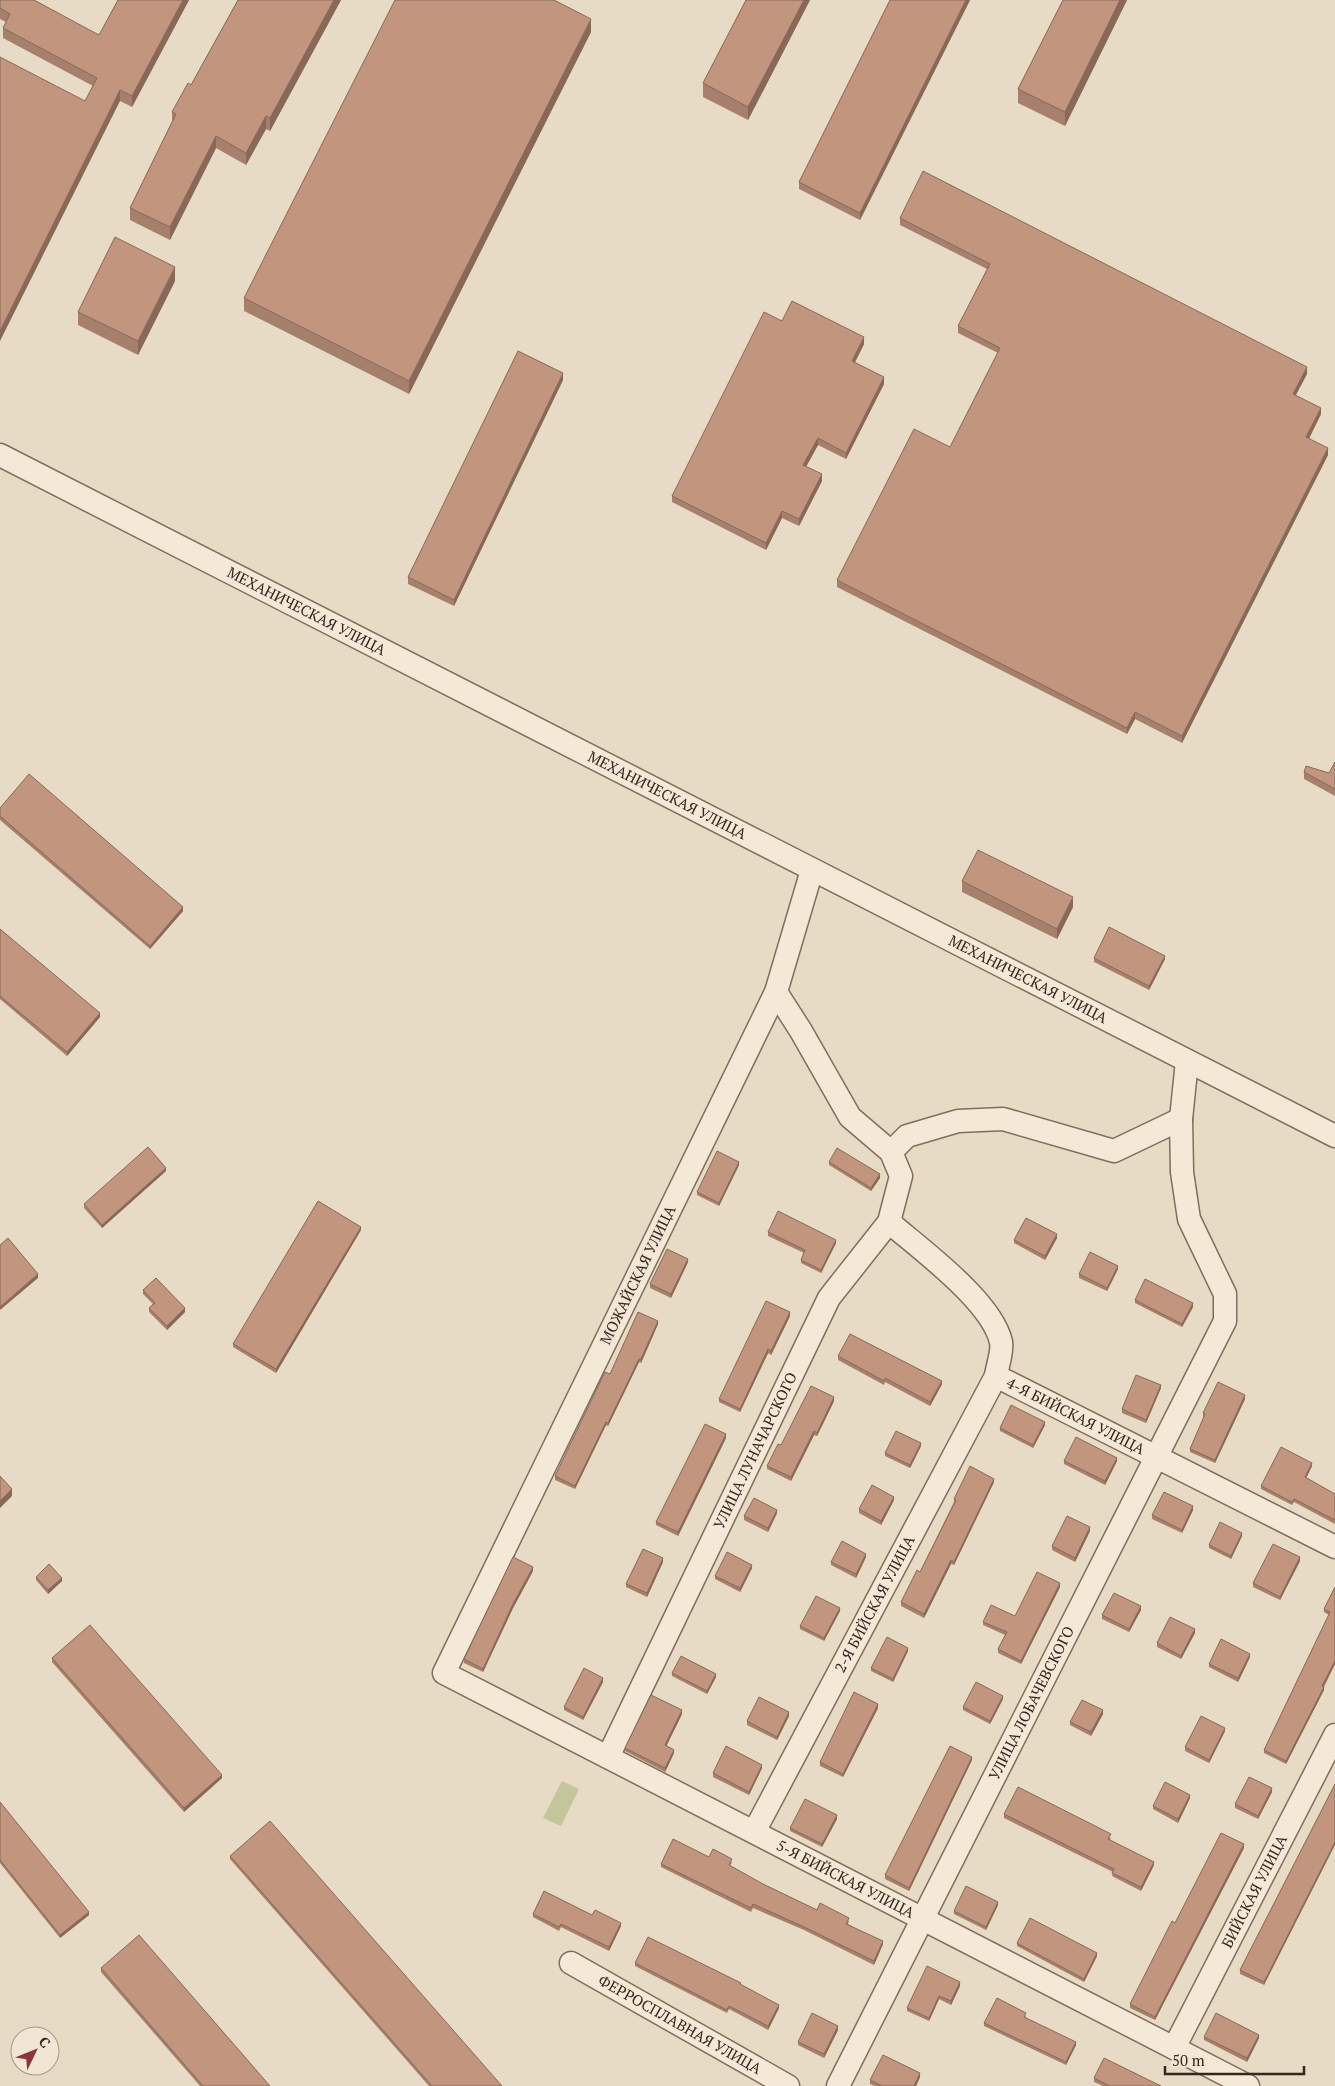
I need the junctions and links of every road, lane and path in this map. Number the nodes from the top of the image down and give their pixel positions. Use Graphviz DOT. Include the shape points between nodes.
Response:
graph roads {
  1 [pos="0,455"];
  2 [pos="812,870"];
  3 [pos="776,992"];
  4 [pos="1187,1061"];
  5 [pos="1181,1119"];
  6 [pos="1335,1136"];
  7 [pos="891,1152"];
  8 [pos="889,1222"];
  9 [pos="996,1376"];
  10 [pos="1156,1457"];
  11 [pos="1335,1547"];
  12 [pos="444,1673"];
  13 [pos="1335,1735"];
  14 [pos="608,1757"];
  15 [pos="754,1832"];
  16 [pos="923,1919"];
  17 [pos="571,1963"];
  18 [pos="1174,2048"];
  19 [pos="788,2086"];
  20 [pos="838,2086"];
  21 [pos="1248,2086"];
  1 -- 2 [label="street, МЕХАНИЧЕСКАЯ УЛИЦА"];
  2 -- 3 [label="street, МОЖАЙСКАЯ УЛИЦА"];
  2 -- 4 [label="street, МЕХАНИЧЕСКАЯ УЛИЦА"];
  3 -- 7 [label="street" via="850,1117"];
  3 -- 12 [label="street, МОЖАЙСКАЯ УЛИЦА"];
  4 -- 5 [label="street"];
  4 -- 6 [label="street, МЕХАНИЧЕСКАЯ УЛИЦА"];
  5 -- 7 [label="street" via="1114,1151 1002,1119 958,1121 907,1136"];
  5 -- 10 [label="street, УЛИЦА ЛОБАЧЕВСКОГО" via="1182,1172 1189,1219 1225,1294 1225,1321"];
  7 -- 8 [label="street, УЛИЦА ЛУНАЧАРСКОГО" via="901,1176"];
  8 -- 9 [label="street, 4-Я БИЙСКАЯ УЛИЦА" via="966,1289 989,1317 1002,1343"];
  8 -- 14 [label="street, УЛИЦА ЛУНАЧАРСКОГО" via="829,1298"];
  9 -- 10 [label="street, 4-Я БИЙСКАЯ УЛИЦА"];
  9 -- 15 [label="street, 2-Я БИЙСКАЯ УЛИЦА"];
  10 -- 11 [label="street, 4-Я БИЙСКАЯ УЛИЦА"];
  10 -- 16 [label="street, УЛИЦА ЛОБАЧЕВСКОГО"];
  12 -- 14 [label="street, 5-Я БИЙСКАЯ УЛИЦА"];
  13 -- 18 [label="street, БИЙСКАЯ УЛИЦА"];
  14 -- 15 [label="street, 5-Я БИЙСКАЯ УЛИЦА"];
  15 -- 16 [label="street, 5-Я БИЙСКАЯ УЛИЦА"];
  16 -- 18 [label="street, 5-Я БИЙСКАЯ УЛИЦА"];
  16 -- 20 [label="street, УЛИЦА ЛОБАЧЕВСКОГО"];
  17 -- 19 [label="street, ФЕРРОСПЛАВНАЯ УЛИЦА"];
  18 -- 21 [label="street, 5-Я БИЙСКАЯ УЛИЦА"];
}
